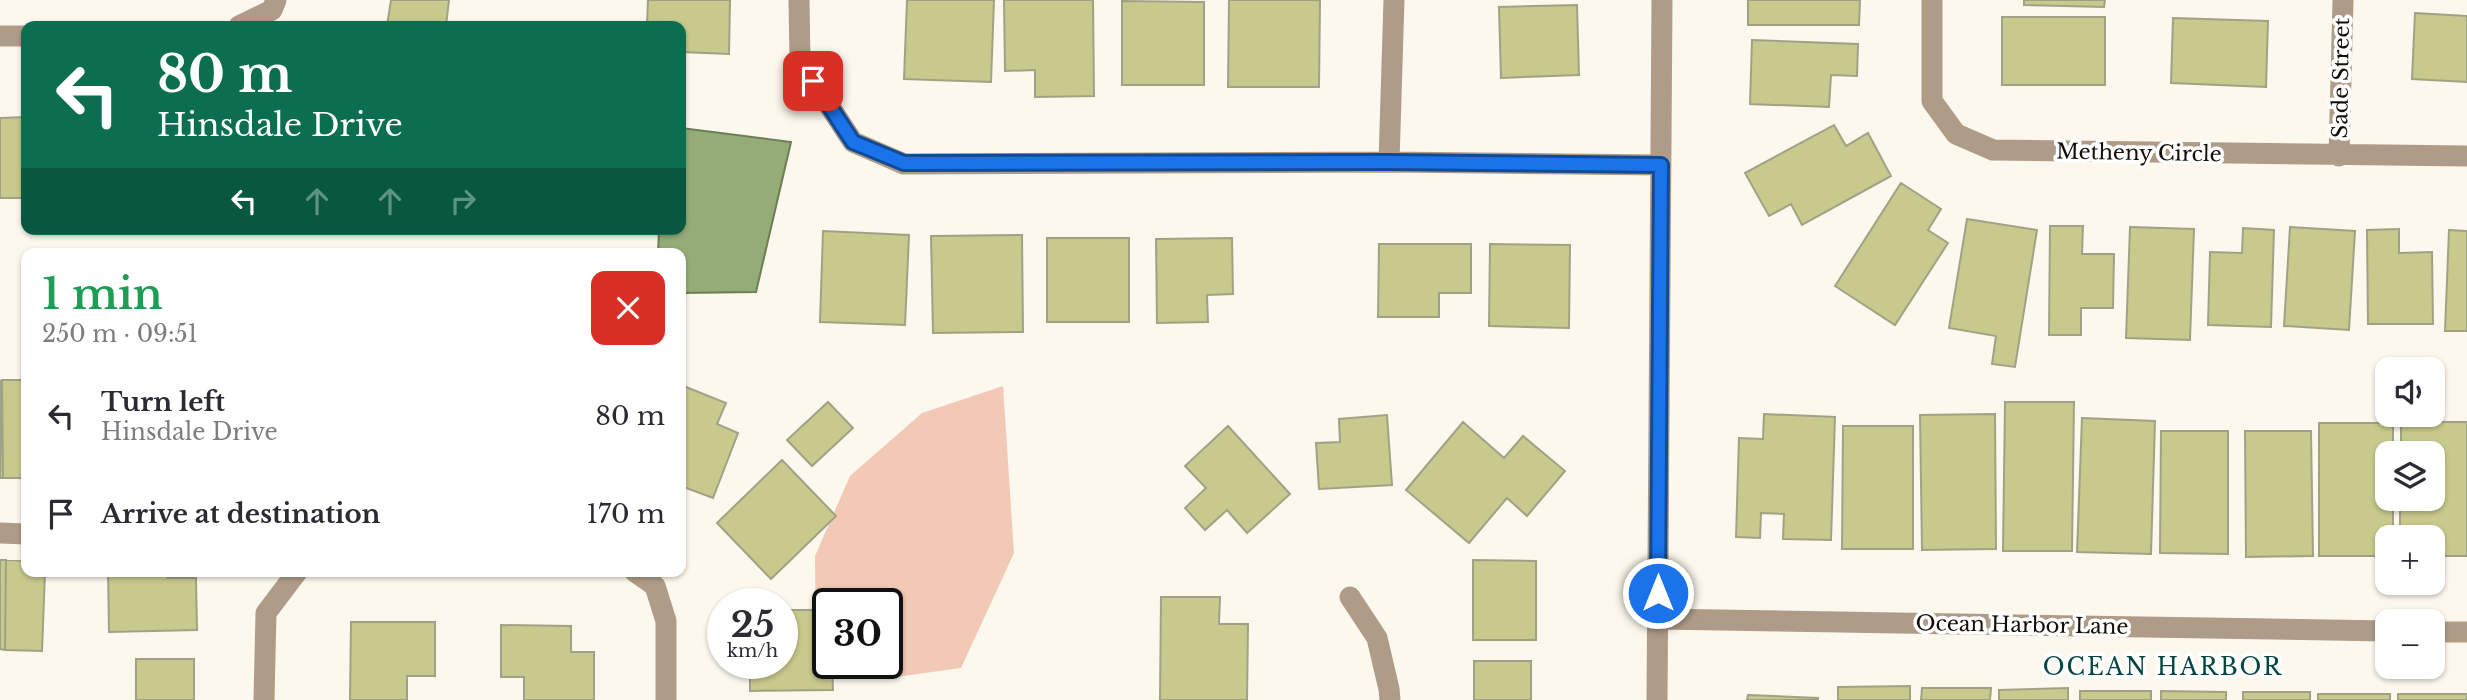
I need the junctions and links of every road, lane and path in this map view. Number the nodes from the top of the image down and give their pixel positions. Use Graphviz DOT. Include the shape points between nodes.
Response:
graph roads {
  1 [pos="276,0"];
  2 [pos="799,0"];
  3 [pos="1394,0"];
  4 [pos="1662,0"];
  5 [pos="1933,0"];
  6 [pos="2343,0"];
  7 [pos="249,21"];
  8 [pos="0,36"];
  9 [pos="21,36"];
  10 [pos="2340,156"];
  11 [pos="2467,156"];
  12 [pos="1389,162"];
  13 [pos="1661,165"];
  14 [pos="0,533"];
  15 [pos="21,534"];
  16 [pos="293,577"];
  17 [pos="642,577"];
  18 [pos="1350,597"];
  19 [pos="1658,619"];
  20 [pos="2375,631"];
  21 [pos="2445,632"];
  22 [pos="2467,632"];
  23 [pos="264,700"];
  24 [pos="666,700"];
  25 [pos="1390,700"];
  26 [pos="1657,700"];
  1 -- 7 [label="street" via="272,10"];
  2 -- 12 [label="street" via="800,61 853,142 904,163"];
  3 -- 12 [label="street"];
  4 -- 13 [label="street"];
  5 -- 10 [label="street, Metheny Circle" via="1932,102 1956,134 1993,150"];
  6 -- 10 [label="street, Sade Street"];
  8 -- 9 [label="street"];
  10 -- 11 [label="street, Metheny Circle"];
  12 -- 13 [label="street"];
  13 -- 19 [label="street"];
  14 -- 15 [label="street"];
  16 -- 23 [label="street" via="266,613"];
  17 -- 24 [label="street" via="655,586 666,621"];
  18 -- 25 [label="street" via="1377,638"];
  19 -- 20 [label="street, Ocean Harbor Lane"];
  19 -- 26 [label="street"];
  21 -- 22 [label="street"];
}
